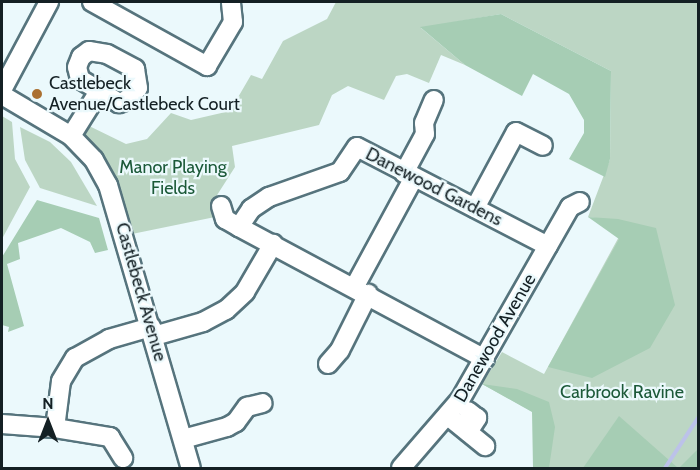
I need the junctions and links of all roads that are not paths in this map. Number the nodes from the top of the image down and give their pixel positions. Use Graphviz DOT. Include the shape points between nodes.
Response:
graph roads {
  1 [pos="49,2"];
  2 [pos="92,2"];
  3 [pos="231,2"];
  4 [pos="2,92"];
  5 [pos="98,93"];
  6 [pos="434,100"];
  7 [pos="71,136"];
  8 [pos="543,146"];
  9 [pos="408,176"];
  10 [pos="580,202"];
  11 [pos="221,206"];
  12 [pos="475,208"];
  13 [pos="239,227"];
  14 [pos="273,244"];
  15 [pos="548,246"];
  16 [pos="362,290"];
  17 [pos="152,332"];
  18 [pos="485,359"];
  19 [pos="328,364"];
  20 [pos="263,403"];
  21 [pos="468,411"];
  22 [pos="448,416"];
  23 [pos="2,424"];
  24 [pos="55,428"];
  25 [pos="468,432"];
  26 [pos="183,439"];
  27 [pos="485,446"];
  28 [pos="123,458"];
  29 [pos="411,466"];
  30 [pos="191,468"];
  1 -- 4 [label="street"];
  2 -- 3 [label="street" via="207,66 233,22"];
  4 -- 7 [label="street, Castlebeck Avenue"];
  5 -- 7 [label="street"];
  6 -- 9 [label="street"];
  7 -- 17 [label="street, Castlebeck Avenue" via="93,160 108,186"];
  8 -- 12 [label="street" via="516,132"];
  9 -- 12 [label="street, Danewood Gardens"];
  9 -- 13 [label="street, Danewood Gardens" via="357,147 340,172 269,197 251,209"];
  9 -- 16 [label="street"];
  10 -- 15 [label="street, Danewood Avenue" via="570,207"];
  11 -- 13 [label="street" via="225,219"];
  12 -- 15 [label="street, Danewood Gardens"];
  13 -- 14 [label="street"];
  14 -- 16 [label="street"];
  14 -- 17 [label="street" via="245,292 226,310 203,322"];
  15 -- 18 [label="street, Danewood Avenue"];
  16 -- 18 [label="street"];
  16 -- 19 [label="street" via="340,350"];
  17 -- 24 [label="street" via="109,339 75,358 61,381"];
  17 -- 26 [label="street, Castlebeck Avenue"];
  18 -- 22 [label="street, Danewood Avenue"];
  20 -- 26 [label="street" via="247,407 227,427"];
  21 -- 25 [label="street" via="477,418"];
  22 -- 25 [label="street"];
  22 -- 29 [label="street, Danewood Avenue"];
  23 -- 24 [label="street"];
  24 -- 28 [label="street" via="110,437"];
  25 -- 27 [label="street"];
  26 -- 30 [label="street, Castlebeck Avenue"];
}
